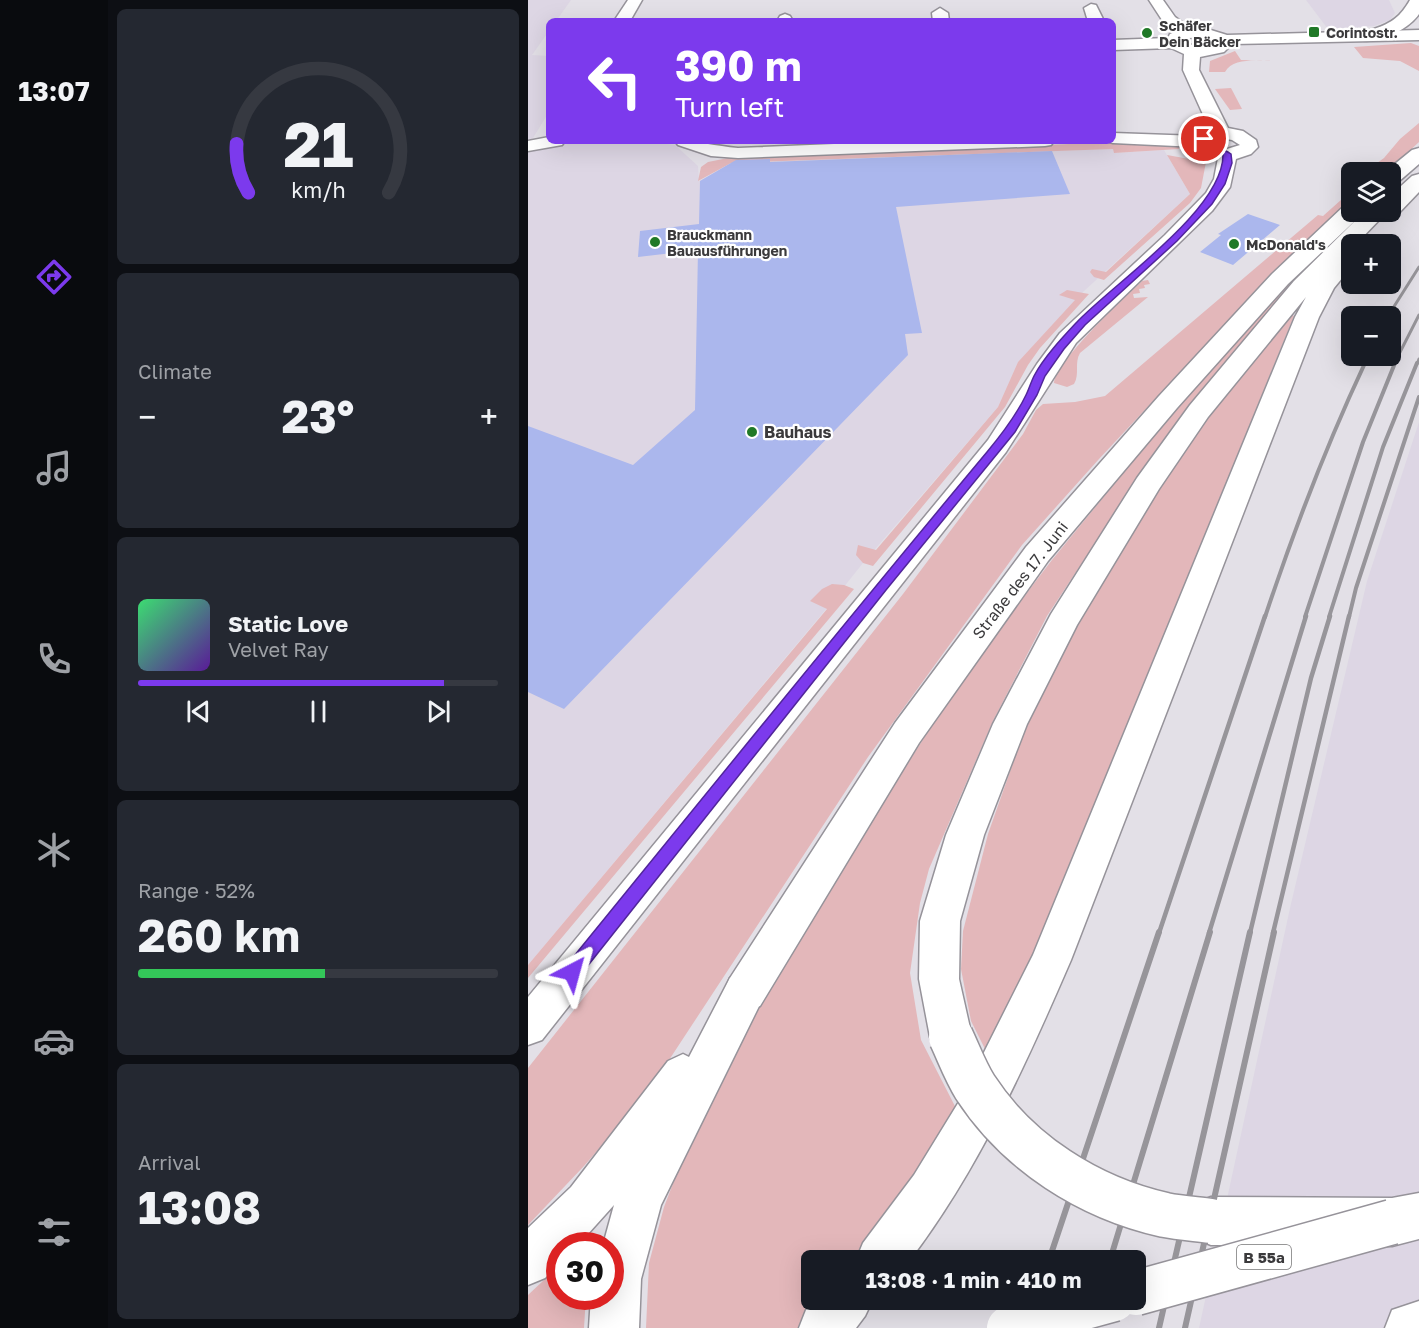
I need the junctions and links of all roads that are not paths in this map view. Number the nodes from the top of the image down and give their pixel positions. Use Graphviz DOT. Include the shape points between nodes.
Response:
graph roads {
  1 [pos="634,0"];
  2 [pos="1156,0"];
  3 [pos="1417,2"];
  4 [pos="624,18"];
  5 [pos="1187,33"];
  6 [pos="1419,35"];
  7 [pos="1365,36"];
  8 [pos="1223,40"];
  9 [pos="1174,43"];
  10 [pos="1116,45"];
  11 [pos="1192,51"];
  12 [pos="1116,138"];
  13 [pos="546,142"];
  14 [pos="1217,143"];
  15 [pos="692,144"];
  16 [pos="968,144"];
  17 [pos="528,146"];
  18 [pos="1419,154"];
  19 [pos="1401,170"];
  20 [pos="1419,180"];
  21 [pos="1401,192"];
  22 [pos="1401,198"];
  23 [pos="1341,221"];
  24 [pos="1366,222"];
  25 [pos="1378,222"];
  26 [pos="1366,234"];
  27 [pos="1341,264"];
  28 [pos="745,992"];
  29 [pos="528,1027"];
  30 [pos="1406,1219"];
  31 [pos="887,1250"];
  32 [pos="528,1260"];
  33 [pos="1146,1290"];
  34 [pos="839,1310"];
  35 [pos="1074,1310"];
  36 [pos="1419,1326"];
  37 [pos="614,1328"];
  38 [pos="824,1328"];
  39 [pos="1009,1328"];
  40 [pos="1410,1328"];
  1 -- 4 [label="street"];
  2 -- 5 [label="street" via="1169,20"];
  3 -- 7 [label="main road" via="1405,22"];
  5 -- 8 [label="street" via="1208,33"];
  5 -- 9 [label="street" via="1176,37"];
  6 -- 7 [label="street"];
  7 -- 8 [label="street"];
  8 -- 11 [label="street" via="1221,49"];
  9 -- 10 [label="street"];
  9 -- 11 [label="street"];
  11 -- 14 [label="street" via="1191,70"];
  12 -- 14 [label="street"];
  13 -- 17 [label="street"];
  14 -- 29 [label="street" via="1227,163 1221,184 1209,202 1060,347 1011,429"];
  15 -- 16 [label="street" via="711,151 738,153"];
  18 -- 19 [label="main road"];
  20 -- 21 [label="main road"];
  20 -- 22 [label="main road"];
  23 -- 28 [label="main road, Straße des 17. Juni" via="1280,279 1037,554 907,733"];
  24 -- 30 [label="main road, bridge" via="1302,286 1199,411 1147,485 1062,622 1015,714 965,835 940,921 939,979 951,1037 975,1087 1014,1136 1062,1172 1112,1198 1166,1215 1211,1221"];
  25 -- 26 [label="main road"];
  27 -- 31 [label="main road" via="1323,286 1307,317 1020,1029 937,1179"];
  28 -- 32 [label="main road" via="586,1203"];
  28 -- 37 [label="main road" via="639,1200 617,1279"];
  30 -- 33 [label="main road, B 55a, bridge"];
  34 -- 38 [label="main road"];
  35 -- 39 [label="main road, bridge"];
  36 -- 40 [label="main road"];
}
